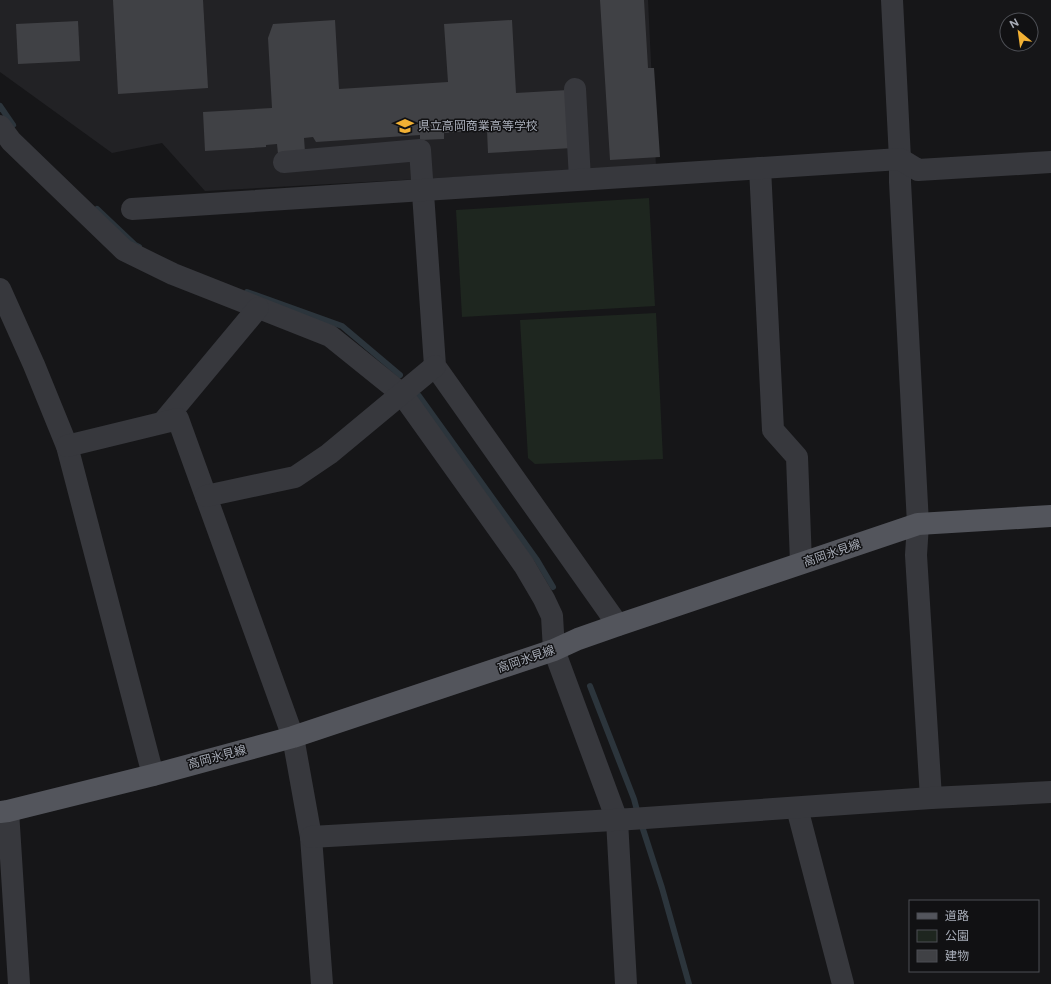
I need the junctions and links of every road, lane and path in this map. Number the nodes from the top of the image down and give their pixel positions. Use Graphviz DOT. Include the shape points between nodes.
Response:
graph roads {
  1 [pos="892,0"];
  2 [pos="575,89"];
  3 [pos="0,126"];
  4 [pos="900,159"];
  5 [pos="284,162"];
  6 [pos="1051,162"];
  7 [pos="760,168"];
  8 [pos="580,179"];
  9 [pos="422,190"];
  10 [pos="132,209"];
  11 [pos="0,289"];
  12 [pos="258,308"];
  13 [pos="435,366"];
  14 [pos="402,394"];
  15 [pos="163,422"];
  16 [pos="67,446"];
  17 [pos="206,496"];
  18 [pos="1051,516"];
  19 [pos="918,524"];
  20 [pos="801,564"];
  21 [pos="618,625"];
  22 [pos="554,650"];
  23 [pos="293,737"];
  24 [pos="153,775"];
  25 [pos="1051,792"];
  26 [pos="931,798"];
  27 [pos="796,808"];
  28 [pos="4,812"];
  29 [pos="624,820"];
  30 [pos="312,836"];
  31 [pos="20,984"];
  32 [pos="322,984"];
  33 [pos="626,984"];
  34 [pos="843,984"];
  1 -- 4 [label="street"];
  2 -- 8 [label="street"];
  3 -- 12 [label="street" via="11,141 124,250 173,274"];
  4 -- 6 [label="street" via="918,170"];
  4 -- 7 [label="street"];
  4 -- 19 [label="street"];
  5 -- 9 [label="street" via="420,150"];
  7 -- 8 [label="street"];
  7 -- 20 [label="street" via="773,430 797,457"];
  8 -- 9 [label="street"];
  9 -- 10 [label="street"];
  9 -- 13 [label="street"];
  11 -- 16 [label="street"];
  12 -- 14 [label="street" via="330,336"];
  12 -- 15 [label="street"];
  13 -- 14 [label="street"];
  13 -- 21 [label="street"];
  14 -- 17 [label="street" via="329,454 295,477"];
  14 -- 22 [label="street" via="524,565 552,616"];
  15 -- 16 [label="street"];
  15 -- 17 [label="street" via="178,419"];
  16 -- 24 [label="street"];
  17 -- 23 [label="street"];
  18 -- 19 [label="main road, 高岡氷見線"];
  19 -- 20 [label="main road, 高岡氷見線"];
  19 -- 26 [label="street" via="916,555"];
  20 -- 21 [label="main road, 高岡氷見線"];
  21 -- 22 [label="main road, 高岡氷見線"];
  22 -- 23 [label="main road, 高岡氷見線"];
  22 -- 29 [label="street"];
  23 -- 24 [label="main road, 高岡氷見線"];
  23 -- 30 [label="street"];
  24 -- 28 [label="main road, 高岡氷見線"];
  25 -- 26 [label="street"];
  26 -- 27 [label="street"];
  27 -- 29 [label="street"];
  27 -- 34 [label="street"];
  28 -- 31 [label="street"];
  29 -- 30 [label="street"];
  29 -- 33 [label="street"];
  30 -- 32 [label="street"];
}
